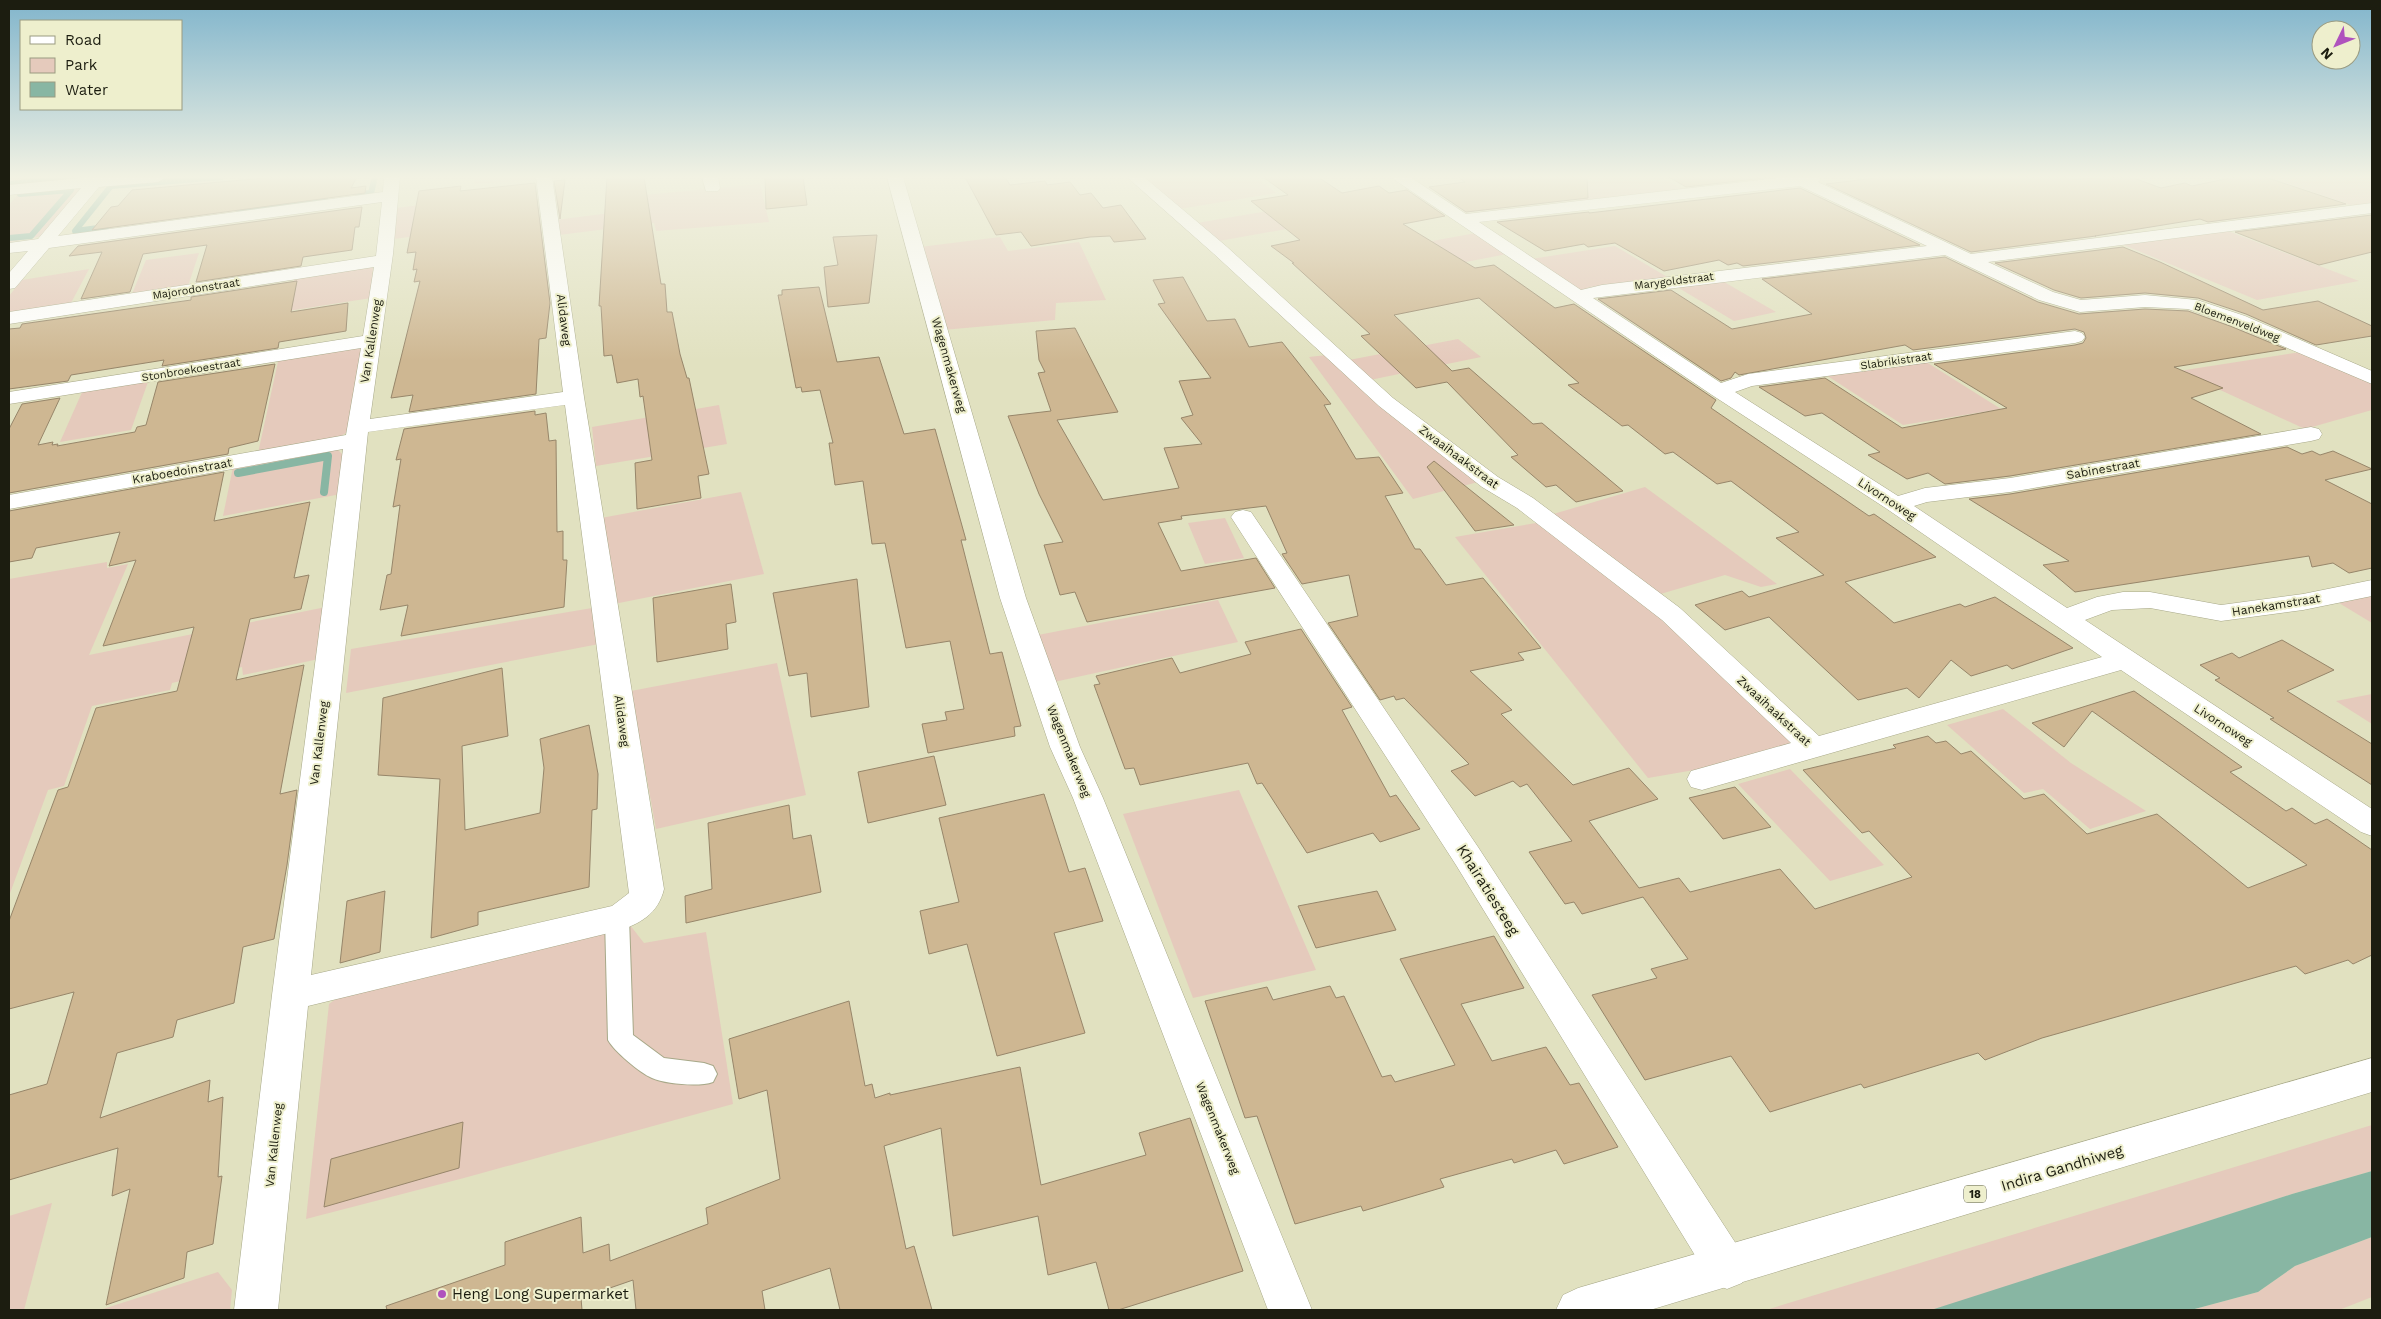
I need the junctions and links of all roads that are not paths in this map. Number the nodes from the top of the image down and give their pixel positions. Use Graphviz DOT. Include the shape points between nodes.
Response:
graph roads {
  1 [pos="47,239"];
  2 [pos="75,239"];
  3 [pos="386,239"];
  4 [pos="552,239"];
  5 [pos="913,239"];
  6 [pos="1207,239"];
  7 [pos="1493,239"];
  8 [pos="1927,239"];
  9 [pos="2132,239"];
  10 [pos="42,244"];
  11 [pos="9,248"];
  12 [pos="1950,249"];
  13 [pos="1972,259"];
  14 [pos="383,260"];
  15 [pos="9,284"];
  16 [pos="1578,296"];
  17 [pos="9,318"];
  18 [pos="2075,337"];
  19 [pos="372,340"];
  20 [pos="2372,378"];
  21 [pos="1719,391"];
  22 [pos="574,397"];
  23 [pos="9,398"];
  24 [pos="356,434"];
  25 [pos="2312,434"];
  26 [pos="9,502"];
  27 [pos="1895,504"];
  28 [pos="1243,517"];
  29 [pos="2372,588"];
  30 [pos="2063,619"];
  31 [pos="2125,660"];
  32 [pos="1814,748"];
  33 [pos="1702,779"];
  34 [pos="2372,824"];
  35 [pos="617,918"];
  36 [pos="290,995"];
  37 [pos="704,1074"];
  38 [pos="2372,1075"];
  39 [pos="1727,1268"];
  40 [pos="256,1310"];
  41 [pos="1290,1310"];
  42 [pos="1578,1310"];
  1 -- 10 [label="street"];
  2 -- 10 [label="street"];
  3 -- 14 [label="street, Van Kallenweg"];
  4 -- 22 [label="street, Alidaweg"];
  5 -- 41 [label="street, Wagenmakerweg" via="1013,598 1065,747"];
  6 -- 32 [label="street, Zwaaihaakstraat" via="1386,402 1671,614"];
  7 -- 16 [label="street, Livornoweg"];
  8 -- 12 [label="street, Bloemenveldweg"];
  9 -- 13 [label="street"];
  10 -- 11 [label="street"];
  10 -- 15 [label="street"];
  12 -- 13 [label="street, Bloemenveldweg"];
  12 -- 16 [label="street, Marygoldstraat" via="1602,290"];
  13 -- 20 [label="street, Bloemenveldweg" via="2046,296 2080,306 2144,301 2190,304 2207,309"];
  14 -- 17 [label="street, Majorodonstraat"];
  14 -- 19 [label="street, Van Kallenweg"];
  16 -- 21 [label="street, Livornoweg"];
  18 -- 21 [label="street, Slabrikistraat" via="1748,380"];
  19 -- 23 [label="street, Stonbroekoestraat"];
  19 -- 24 [label="street, Van Kallenweg"];
  21 -- 27 [label="street, Livornoweg"];
  22 -- 24 [label="street, Kraboedoinstraat"];
  22 -- 35 [label="street, Alidaweg" via="647,888 646,896 635,909"];
  24 -- 26 [label="street, Kraboedoinstraat"];
  24 -- 36 [label="street, Van Kallenweg"];
  25 -- 27 [label="street, Sabinestraat" via="2010,485 1925,494"];
  27 -- 30 [label="street, Livornoweg"];
  28 -- 39 [label="street, Khairatiesteeg" via="1467,856"];
  29 -- 30 [label="street, Hanekamstraat" via="2222,613 2150,600 2123,600"];
  30 -- 31 [label="street, Livornoweg"];
  31 -- 32 [label="street, Zwaaihaakstraat"];
  31 -- 34 [label="street, Livornoweg"];
  32 -- 33 [label="street, Zwaaihaakstraat"];
  35 -- 36 [label="street, Alidaweg"];
  35 -- 37 [label="lane" via="621,1040 658,1069"];
  36 -- 40 [label="street, Van Kallenweg"];
  38 -- 39 [label="street, Indira Gandhiweg / 18"];
  39 -- 42 [label="street, Indira Gandhiweg / 18"];
}
